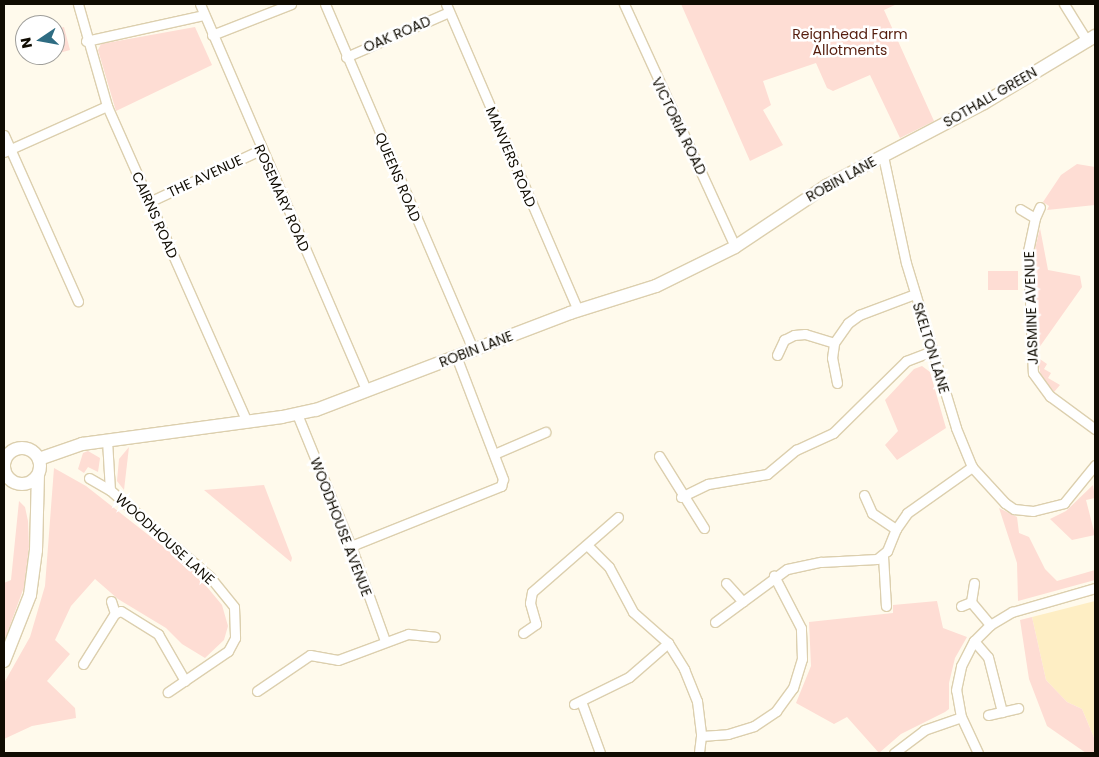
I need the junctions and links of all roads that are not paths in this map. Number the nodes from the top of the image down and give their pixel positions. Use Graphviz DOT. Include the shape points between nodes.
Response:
graph roads {
  1 [pos="78,4"];
  2 [pos="200,4"];
  3 [pos="291,4"];
  4 [pos="325,4"];
  5 [pos="624,4"];
  6 [pos="1064,4"];
  7 [pos="447,8"];
  8 [pos="203,15"];
  9 [pos="212,35"];
  10 [pos="1091,38"];
  11 [pos="86,41"];
  12 [pos="346,57"];
  13 [pos="107,106"];
  14 [pos="4,135"];
  15 [pos="260,150"];
  16 [pos="6,151"];
  17 [pos="883,156"];
  18 [pos="150,202"];
  19 [pos="1040,207"];
  20 [pos="1020,209"];
  21 [pos="1035,218"];
  22 [pos="735,247"];
  23 [pos="915,294"];
  24 [pos="78,301"];
  25 [pos="578,310"];
  26 [pos="834,343"];
  27 [pos="473,350"];
  28 [pos="932,351"];
  29 [pos="777,355"];
  30 [pos="456,356"];
  31 [pos="837,383"];
  32 [pos="366,391"];
  33 [pos="297,414"];
  34 [pos="247,422"];
  35 [pos="1095,429"];
  36 [pos="546,432"];
  37 [pos="107,440"];
  38 [pos="9,446"];
  39 [pos="494,454"];
  40 [pos="659,456"];
  41 [pos="39,459"];
  42 [pos="4,463"];
  43 [pos="1095,465"];
  44 [pos="972,467"];
  45 [pos="38,476"];
  46 [pos="89,478"];
  47 [pos="19,484"];
  48 [pos="110,490"];
  49 [pos="864,495"];
  50 [pos="681,496"];
  51 [pos="36,506"];
  52 [pos="618,517"];
  53 [pos="704,528"];
  54 [pos="896,529"];
  55 [pos="587,545"];
  56 [pos="351,546"];
  57 [pos="882,556"];
  58 [pos="774,576"];
  59 [pos="726,583"];
  60 [pos="974,584"];
  61 [pos="1095,588"];
  62 [pos="111,601"];
  63 [pos="743,602"];
  64 [pos="972,602"];
  65 [pos="886,606"];
  66 [pos="961,606"];
  67 [pos="115,613"];
  68 [pos="715,622"];
  69 [pos="990,625"];
  70 [pos="523,632"];
  71 [pos="435,637"];
  72 [pos="974,641"];
  73 [pos="385,642"];
  74 [pos="668,643"];
  75 [pos="4,662"];
  76 [pos="83,664"];
  77 [pos="185,681"];
  78 [pos="168,692"];
  79 [pos="257,692"];
  80 [pos="1018,708"];
  81 [pos="1002,712"];
  82 [pos="988,715"];
  83 [pos="961,717"];
  84 [pos="701,736"];
  85 [pos="600,753"];
  86 [pos="699,753"];
  87 [pos="894,753"];
  88 [pos="978,753"];
  1 -- 11 [label="street, CAIRNS ROAD"];
  2 -- 8 [label="street, ROSEMARY ROAD"];
  3 -- 9 [label="street"];
  4 -- 12 [label="street, QUEENS ROAD"];
  5 -- 22 [label="street, VICTORIA ROAD"];
  6 -- 10 [label="street"];
  7 -- 12 [label="street, OAK ROAD"];
  7 -- 25 [label="street, MANVERS ROAD"];
  8 -- 9 [label="street, ROSEMARY ROAD"];
  8 -- 11 [label="street"];
  9 -- 15 [label="street, ROSEMARY ROAD"];
  10 -- 17 [label="street, SOTHALL GREEN" via="984,103"];
  11 -- 13 [label="street, CAIRNS ROAD"];
  12 -- 27 [label="street, QUEENS ROAD"];
  13 -- 16 [label="street"];
  13 -- 18 [label="street, CAIRNS ROAD"];
  14 -- 16 [label="street"];
  15 -- 18 [label="street, THE AVENUE"];
  15 -- 32 [label="street, ROSEMARY ROAD"];
  16 -- 24 [label="street"];
  17 -- 22 [label="street, ROBIN LANE" via="826,186"];
  17 -- 23 [label="street, SKELTON LANE"];
  18 -- 34 [label="street, CAIRNS ROAD"];
  19 -- 21 [label="street, JASMINE AVENUE"];
  20 -- 21 [label="street"];
  21 -- 35 [label="street, JASMINE AVENUE" via="1028,251 1033,373 1050,396"];
  22 -- 25 [label="street, ROBIN LANE" via="656,286"];
  23 -- 26 [label="street" via="859,315 848,323"];
  23 -- 28 [label="street, SKELTON LANE"];
  25 -- 27 [label="street, ROBIN LANE"];
  26 -- 29 [label="street" via="805,334 794,335 784,340"];
  26 -- 31 [label="street" via="832,358"];
  27 -- 30 [label="street, ROBIN LANE"];
  28 -- 44 [label="street, SKELTON LANE"];
  28 -- 50 [label="street" via="906,362 833,433 796,450 767,474 708,484"];
  30 -- 32 [label="street, ROBIN LANE"];
  30 -- 39 [label="street"];
  32 -- 33 [label="street, ROBIN LANE"];
  33 -- 34 [label="street, ROBIN LANE"];
  33 -- 56 [label="street, WOODHOUSE AVENUE"];
  34 -- 37 [label="street, ROBIN LANE"];
  36 -- 39 [label="street"];
  37 -- 41 [label="street, ROBIN LANE" via="66,448"];
  37 -- 48 [label="street, WOODHOUSE LANE"];
  38 -- 41 [label="street" via="26,448"];
  38 -- 42 [label="street"];
  39 -- 56 [label="street" via="503,480 501,486"];
  40 -- 50 [label="street"];
  41 -- 45 [label="street"];
  42 -- 47 [label="street" via="8,478"];
  43 -- 44 [label="street, SKELTON LANE" via="1064,503 1050,509 1026,511 1005,503"];
  44 -- 54 [label="street" via="914,507"];
  45 -- 47 [label="street" via="29,483"];
  45 -- 51 [label="street"];
  46 -- 48 [label="street, WOODHOUSE LANE"];
  47 -- 51 [label="street"];
  48 -- 77 [label="street, WOODHOUSE LANE" via="210,577 234,607 235,638 228,650"];
  49 -- 54 [label="street" via="872,513"];
  50 -- 53 [label="street"];
  51 -- 75 [label="street" via="36,550 30,595"];
  52 -- 55 [label="street"];
  54 -- 57 [label="street"];
  55 -- 70 [label="street" via="532,592 530,603 536,624"];
  55 -- 74 [label="street" via="609,566 633,612"];
  56 -- 73 [label="street, WOODHOUSE AVENUE"];
  57 -- 58 [label="street" via="872,561 802,565"];
  57 -- 65 [label="street"];
  58 -- 63 [label="street"];
  58 -- 84 [label="street" via="801,628 802,659 793,688 776,712 754,726 728,734"];
  59 -- 63 [label="street"];
  60 -- 64 [label="street"];
  61 -- 69 [label="street" via="1023,607"];
  62 -- 67 [label="street"];
  63 -- 68 [label="street"];
  64 -- 66 [label="street"];
  64 -- 69 [label="street"];
  67 -- 76 [label="street"];
  67 -- 77 [label="street" via="127,613 158,634"];
  69 -- 72 [label="street"];
  71 -- 73 [label="street" via="416,633"];
  72 -- 81 [label="street" via="988,656"];
  72 -- 83 [label="street" via="958,678 957,704"];
  73 -- 79 [label="street" via="338,660 310,655"];
  74 -- 84 [label="street" via="692,685"];
  74 -- 85 [label="street" via="629,677 577,703"];
  77 -- 78 [label="street, WOODHOUSE LANE"];
  80 -- 81 [label="street"];
  81 -- 82 [label="street"];
  83 -- 87 [label="street" via="924,730"];
  83 -- 88 [label="street"];
  84 -- 86 [label="street"];
}
